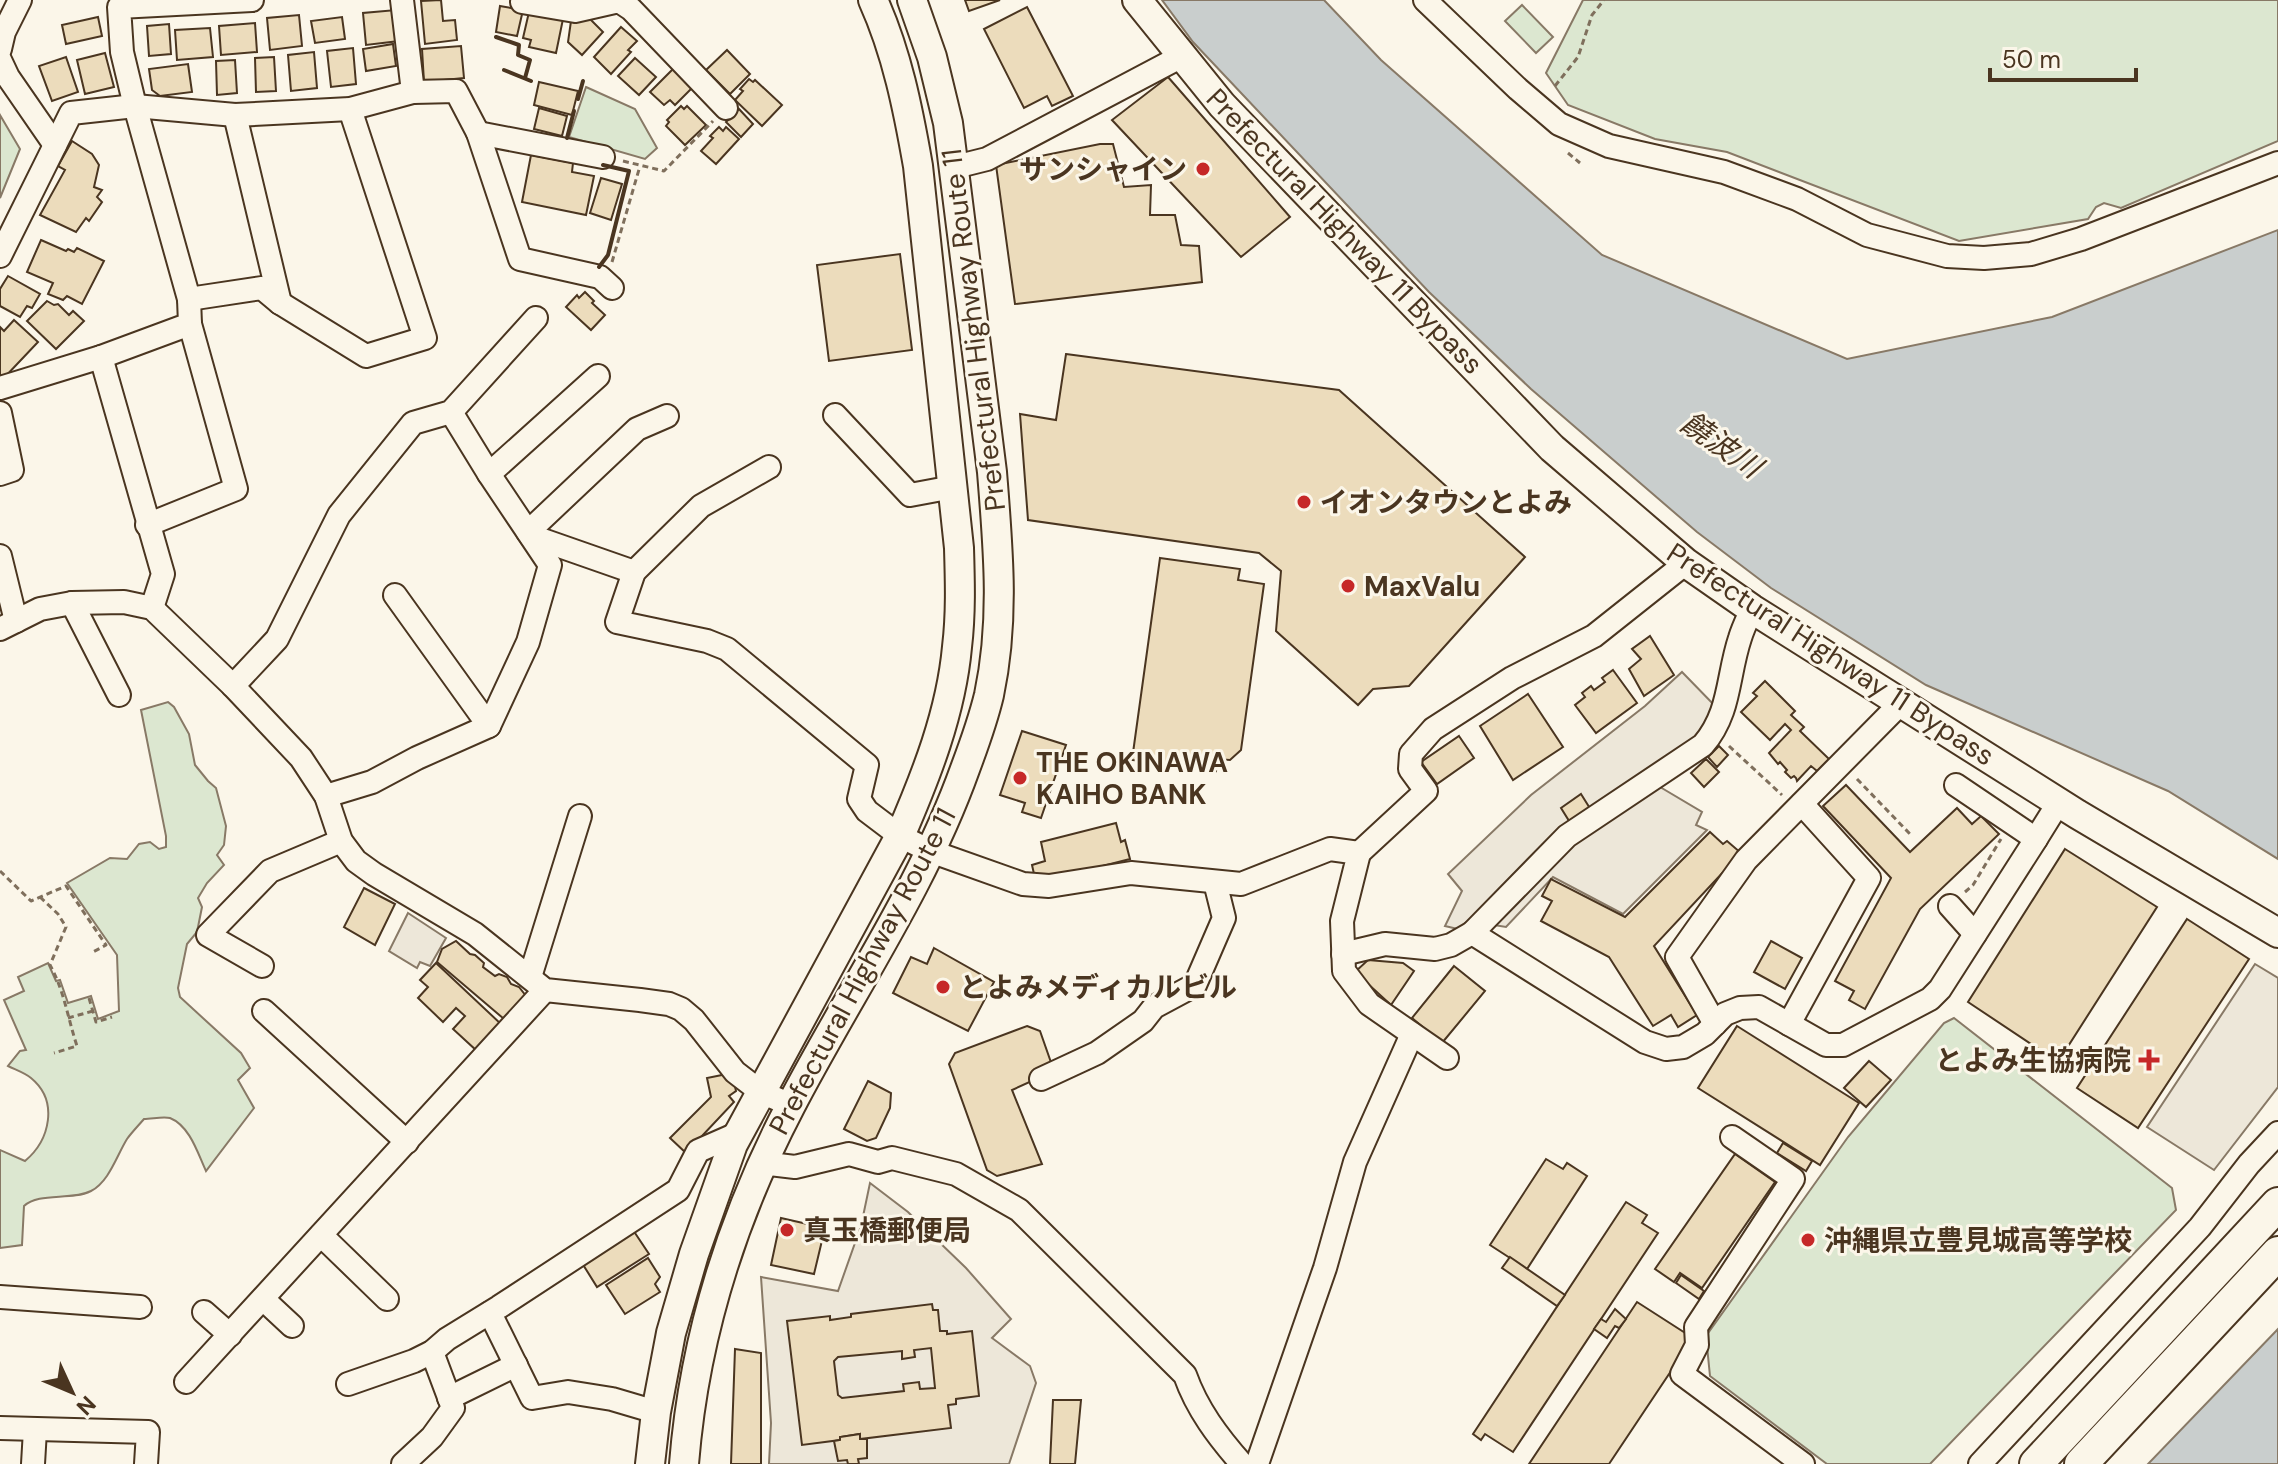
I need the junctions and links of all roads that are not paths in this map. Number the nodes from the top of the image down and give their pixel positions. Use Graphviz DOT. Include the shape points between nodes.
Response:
graph roads {
  1 [pos="20,0"];
  2 [pos="252,0"];
  3 [pos="402,0"];
  4 [pos="873,0"];
  5 [pos="912,0"];
  6 [pos="1137,0"];
  7 [pos="1425,0"];
  8 [pos="522,2"];
  9 [pos="118,3"];
  10 [pos="635,5"];
  11 [pos="0,49"];
  12 [pos="1182,56"];
  13 [pos="0,60"];
  14 [pos="413,92"];
  15 [pos="135,106"];
  16 [pos="726,108"];
  17 [pos="350,109"];
  18 [pos="235,115"];
  19 [pos="478,133"];
  20 [pos="55,145"];
  21 [pos="603,157"];
  22 [pos="2278,163"];
  23 [pos="955,167"];
  24 [pos="0,256"];
  25 [pos="611,278"];
  26 [pos="189,299"];
  27 [pos="280,303"];
  28 [pos="536,318"];
  29 [pos="190,324"];
  30 [pos="101,357"];
  31 [pos="598,376"];
  32 [pos="0,388"];
  33 [pos="451,412"];
  34 [pos="0,413"];
  35 [pos="835,415"];
  36 [pos="667,416"];
  37 [pos="769,467"];
  38 [pos="0,474"];
  39 [pos="489,474"];
  40 [pos="953,487"];
  41 [pos="147,525"];
  42 [pos="529,534"];
  43 [pos="0,556"];
  44 [pos="1686,563"];
  45 [pos="634,572"];
  46 [pos="395,595"];
  47 [pos="72,603"];
  48 [pos="152,608"];
  49 [pos="1752,609"];
  50 [pos="8,625"];
  51 [pos="233,686"];
  52 [pos="119,695"];
  53 [pos="1901,703"];
  54 [pos="489,726"];
  55 [pos="1956,785"];
  56 [pos="326,796"];
  57 [pos="2059,802"];
  58 [pos="1800,806"];
  59 [pos="580,816"];
  60 [pos="900,836"];
  61 [pos="2036,839"];
  62 [pos="341,841"];
  63 [pos="930,851"];
  64 [pos="1359,853"];
  65 [pos="1215,882"];
  66 [pos="1950,906"];
  67 [pos="1472,933"];
  68 [pos="2278,933"];
  69 [pos="1975,934"];
  70 [pos="1343,954"];
  71 [pos="262,966"];
  72 [pos="538,984"];
  73 [pos="264,1011"];
  74 [pos="1715,1024"];
  75 [pos="1789,1024"];
  76 [pos="1412,1034"];
  77 [pos="1447,1058"];
  78 [pos="1041,1079"];
  79 [pos="761,1092"];
  80 [pos="791,1105"];
  81 [pos="739,1133"];
  82 [pos="2278,1133"];
  83 [pos="1732,1137"];
  84 [pos="407,1142"];
  85 [pos="761,1163"];
  86 [pos="2278,1204"];
  87 [pos="321,1235"];
  88 [pos="2278,1253"];
  89 [pos="0,1297"];
  90 [pos="263,1299"];
  91 [pos="387,1299"];
  92 [pos="140,1307"];
  93 [pos="204,1312"];
  94 [pos="490,1313"];
  95 [pos="292,1326"];
  96 [pos="230,1335"];
  97 [pos="432,1352"];
  98 [pos="516,1365"];
  99 [pos="186,1382"];
  100 [pos="348,1384"];
  101 [pos="449,1398"];
  102 [pos="656,1412"];
  103 [pos="0,1428"];
  104 [pos="35,1430"];
  105 [pos="33,1464"];
  106 [pos="146,1464"];
  107 [pos="403,1464"];
  108 [pos="650,1464"];
  109 [pos="684,1464"];
  110 [pos="1242,1464"];
  111 [pos="1257,1464"];
  112 [pos="1803,1464"];
  113 [pos="1980,1464"];
  114 [pos="2036,1464"];
  115 [pos="2081,1464"];
  1 -- 11 [label="street"];
  2 -- 9 [label="street"];
  3 -- 14 [label="street"];
  4 -- 40 [label="main road, Prefectural Highway Route 11" via="899,71 915,151"];
  5 -- 23 [label="main road, Prefectural Highway Route 11" via="932,57"];
  6 -- 12 [label="main road, Prefectural Highway 11 Bypass"];
  7 -- 22 [label="street" via="1559,124 1609,146 1724,172 1797,199 1867,235 1947,256 2031,254"];
  8 -- 10 [label="street" via="575,11 619,1"];
  9 -- 15 [label="street" via="122,52"];
  10 -- 16 [label="street"];
  12 -- 23 [label="street" via="987,159"];
  12 -- 44 [label="main road, Prefectural Highway 11 Bypass" via="1222,105 1552,448"];
  13 -- 20 [label="street"];
  14 -- 17 [label="street"];
  14 -- 19 [label="street" via="456,91"];
  15 -- 18 [label="street"];
  15 -- 20 [label="street" via="71,113"];
  15 -- 26 [label="street"];
  17 -- 18 [label="street"];
  17 -- 27 [label="street" via="425,338 366,356"];
  18 -- 27 [label="street"];
  19 -- 21 [label="street"];
  19 -- 25 [label="street" via="520,259"];
  20 -- 24 [label="street"];
  23 -- 63 [label="main road, Prefectural Highway Route 11" via="992,472 1000,618 982,719"];
  26 -- 27 [label="street" via="262,288"];
  26 -- 29 [label="street"];
  28 -- 33 [label="street"];
  29 -- 30 [label="street"];
  29 -- 41 [label="street" via="236,489"];
  30 -- 32 [label="street"];
  30 -- 41 [label="street"];
  31 -- 39 [label="street"];
  33 -- 39 [label="street"];
  33 -- 51 [label="street" via="413,423 348,503 277,639"];
  34 -- 38 [label="street" via="12,470"];
  35 -- 40 [label="street" via="910,495"];
  36 -- 42 [label="street" via="637,429"];
  37 -- 45 [label="street" via="701,506"];
  39 -- 42 [label="street"];
  40 -- 60 [label="main road, Prefectural Highway Route 11" via="959,548 957,650 935,745"];
  41 -- 48 [label="street" via="163,574"];
  42 -- 45 [label="street"];
  42 -- 54 [label="street" via="550,565 528,642"];
  43 -- 50 [label="street"];
  44 -- 49 [label="main road, Prefectural Highway 11 Bypass"];
  44 -- 64 [label="street" via="1594,636 1512,678 1433,729 1411,754 1410,769 1426,791"];
  45 -- 60 [label="street" via="617,622 727,649 867,765 859,799"];
  46 -- 54 [label="street"];
  47 -- 48 [label="street" via="124,602"];
  47 -- 50 [label="street" via="40,609"];
  47 -- 52 [label="street"];
  48 -- 51 [label="street"];
  49 -- 53 [label="main road, Prefectural Highway 11 Bypass"];
  49 -- 67 [label="street" via="1739,639 1727,701 1703,745 1567,836"];
  51 -- 56 [label="street" via="301,758"];
  53 -- 57 [label="main road, Prefectural Highway 11 Bypass"];
  53 -- 58 [label="street"];
  54 -- 56 [label="street" via="372,782"];
  55 -- 61 [label="street"];
  56 -- 62 [label="street"];
  57 -- 61 [label="street"];
  57 -- 68 [label="main road, Prefectural Highway 11 Bypass"];
  58 -- 74 [label="street" via="1746,860 1677,957"];
  58 -- 75 [label="street" via="1869,878"];
  59 -- 72 [label="street"];
  60 -- 63 [label="street"];
  60 -- 79 [label="main road, Prefectural Highway Route 11"];
  61 -- 69 [label="street"];
  62 -- 71 [label="street" via="270,871 208,935"];
  62 -- 72 [label="street" via="356,861 475,934"];
  63 -- 65 [label="street" via="1023,884 1049,886 1131,873"];
  63 -- 80 [label="main road, Prefectural Highway Route 11"];
  64 -- 65 [label="street" via="1330,849 1241,884"];
  64 -- 70 [label="street" via="1342,921"];
  65 -- 78 [label="street" via="1224,918 1195,985 1154,1007 1097,1053"];
  66 -- 69 [label="street"];
  67 -- 70 [label="street" via="1435,949 1385,944"];
  67 -- 74 [label="street" via="1645,1042 1666,1049 1683,1047"];
  69 -- 75 [label="street" via="1930,999 1858,1039 1826,1045"];
  70 -- 76 [label="street" via="1344,971 1369,1004"];
  72 -- 79 [label="street" via="681,1009 735,1072"];
  72 -- 84 [label="street"];
  73 -- 84 [label="street"];
  74 -- 75 [label="street" via="1740,1008 1759,1007"];
  76 -- 77 [label="street"];
  76 -- 111 [label="street" via="1355,1162 1325,1268"];
  79 -- 80 [label="street"];
  79 -- 81 [label="main road, Prefectural Highway Route 11"];
  80 -- 85 [label="main road, Prefectural Highway Route 11"];
  81 -- 94 [label="street" via="698,1151 678,1190"];
  81 -- 102 [label="main road, Prefectural Highway Route 11" via="694,1254"];
  82 -- 113 [label="street" via="2200,1227"];
  83 -- 112 [label="street" via="1793,1179 1696,1327 1697,1345 1682,1374"];
  84 -- 87 [label="street"];
  85 -- 109 [label="main road, Prefectural Highway Route 11" via="714,1298 693,1386"];
  85 -- 110 [label="street" via="795,1167 849,1154 878,1162 892,1158 956,1174 1019,1210 1185,1375 1194,1400"];
  86 -- 114 [label="highway"];
  87 -- 90 [label="street"];
  87 -- 91 [label="street"];
  88 -- 115 [label="highway"];
  89 -- 92 [label="street"];
  90 -- 95 [label="street"];
  90 -- 96 [label="street"];
  93 -- 96 [label="street"];
  94 -- 97 [label="street"];
  94 -- 98 [label="street"];
  96 -- 99 [label="street"];
  97 -- 100 [label="street"];
  97 -- 101 [label="street"];
  98 -- 101 [label="street"];
  98 -- 102 [label="street" via="532,1398 568,1392"];
  101 -- 107 [label="street" via="453,1408"];
  102 -- 108 [label="main road, Prefectural Highway Route 11"];
  103 -- 104 [label="street"];
  104 -- 105 [label="street"];
  104 -- 106 [label="street" via="148,1432"];
}
